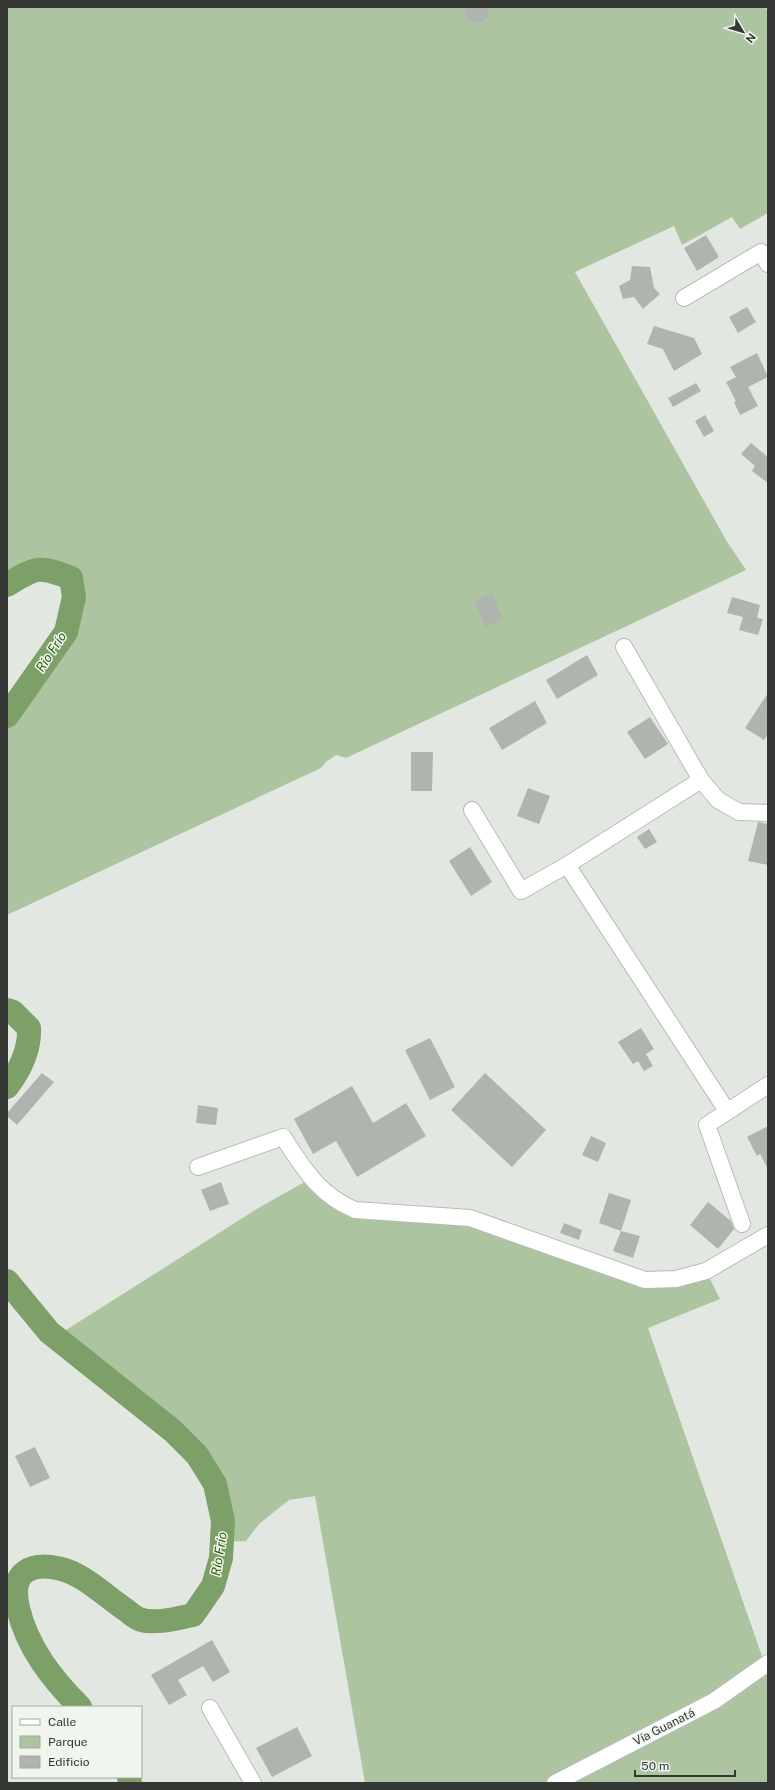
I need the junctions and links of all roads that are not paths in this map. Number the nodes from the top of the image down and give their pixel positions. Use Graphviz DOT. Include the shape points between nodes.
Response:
graph roads {
  1 [pos="768,264"];
  2 [pos="684,298"];
  3 [pos="624,647"];
  4 [pos="701,780"];
  5 [pos="472,810"];
  6 [pos="768,813"];
  7 [pos="567,865"];
  8 [pos="768,1085"];
  9 [pos="728,1111"];
  10 [pos="198,1167"];
  11 [pos="742,1224"];
  12 [pos="768,1235"];
  13 [pos="768,1663"];
  14 [pos="210,1708"];
  15 [pos="253,1783"];
  16 [pos="555,1783"];
  1 -- 2 [label="street" via="761,252"];
  3 -- 4 [label="street"];
  4 -- 6 [label="street" via="718,800 739,812"];
  4 -- 7 [label="street"];
  5 -- 7 [label="street" via="521,892"];
  7 -- 9 [label="street"];
  8 -- 9 [label="street"];
  9 -- 11 [label="street" via="707,1125"];
  10 -- 12 [label="street" via="283,1137 310,1179 338,1203 355,1210 470,1218 645,1280 676,1279 706,1270"];
  13 -- 16 [label="street, Vía Guanatá" via="714,1702"];
  14 -- 15 [label="street"];
}
